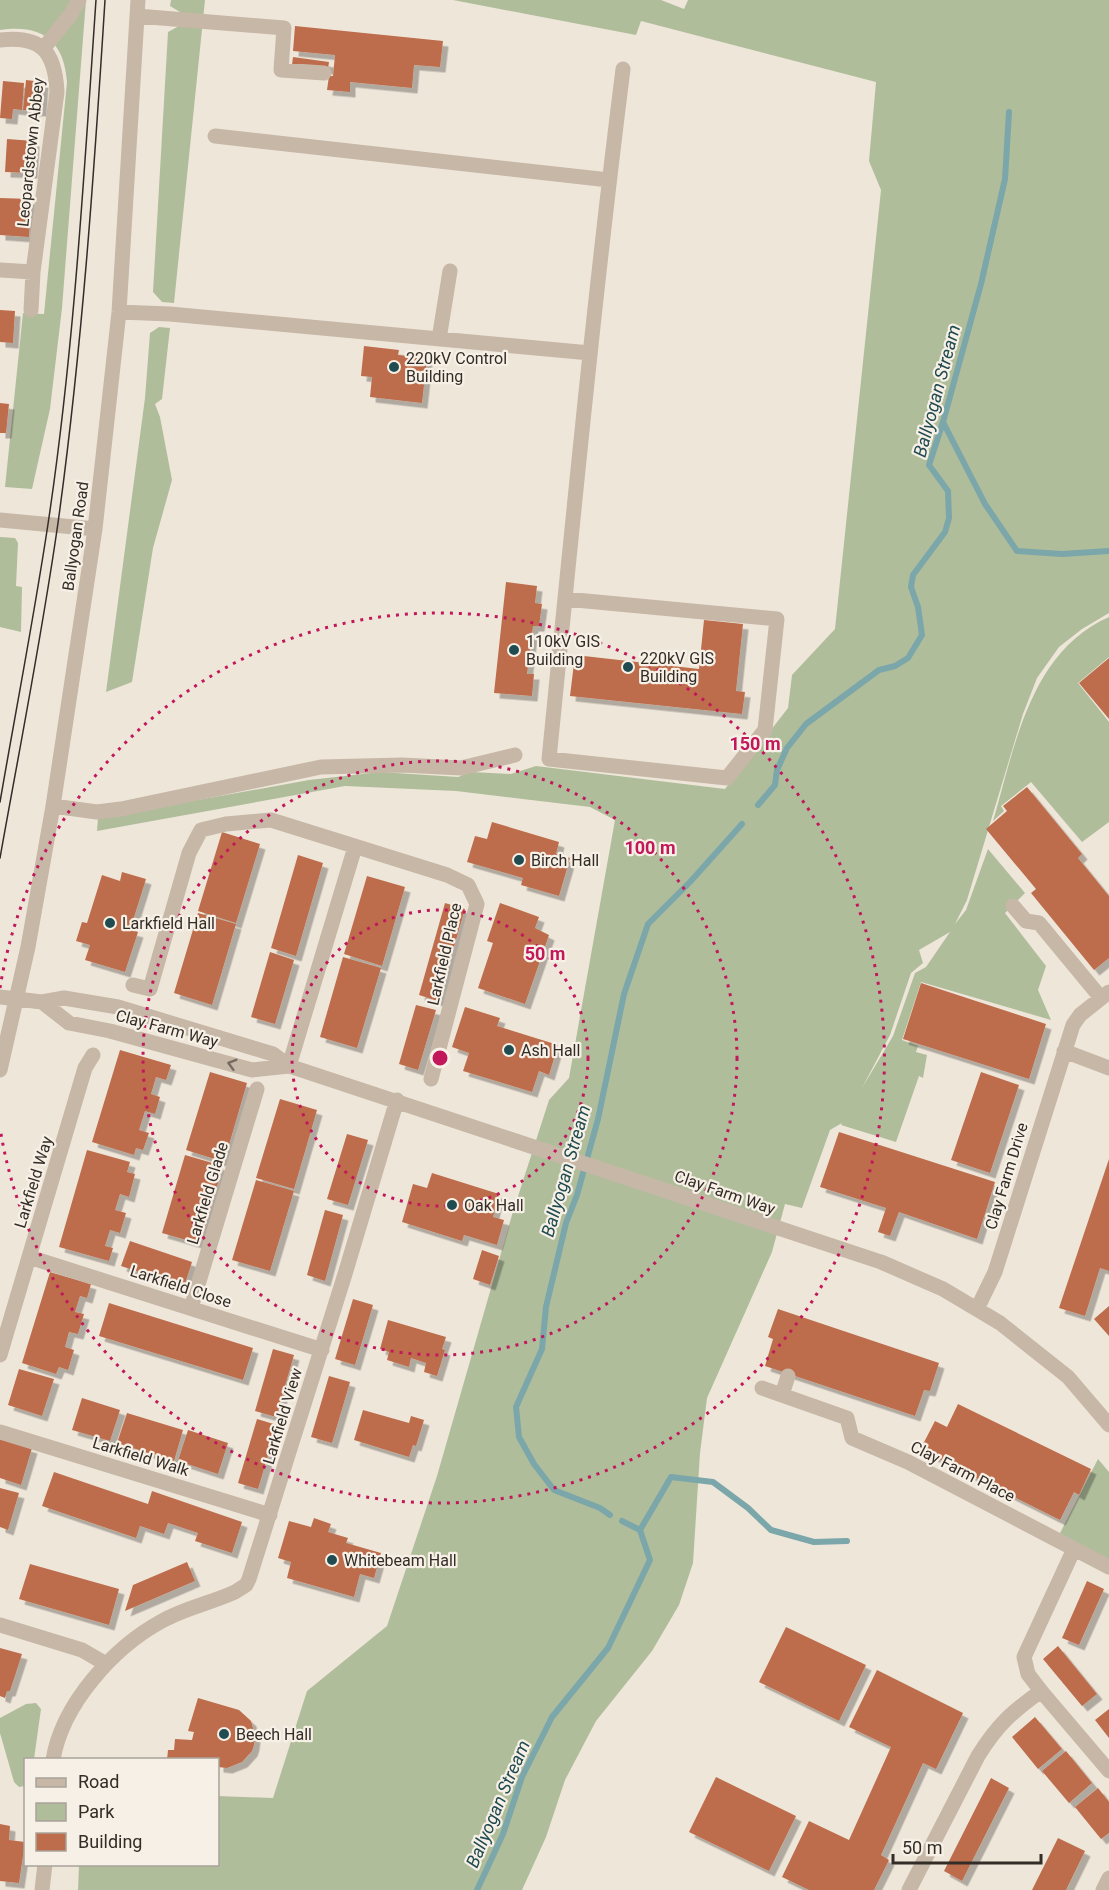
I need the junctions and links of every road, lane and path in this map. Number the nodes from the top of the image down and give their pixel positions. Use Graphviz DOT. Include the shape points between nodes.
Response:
graph roads {
  1 [pos="79,0"];
  2 [pos="138,0"];
  3 [pos="137,16"];
  4 [pos="0,40"];
  5 [pos="43,49"];
  6 [pos="623,69"];
  7 [pos="324,74"];
  8 [pos="215,136"];
  9 [pos="609,180"];
  10 [pos="0,270"];
  11 [pos="33,272"];
  12 [pos="450,272"];
  13 [pos="31,310"];
  14 [pos="119,312"];
  15 [pos="439,339"];
  16 [pos="590,353"];
  17 [pos="0,520"];
  18 [pos="95,529"];
  19 [pos="565,599"];
  20 [pos="515,755"];
  21 [pos="53,806"];
  22 [pos="355,847"];
  23 [pos="1013,906"];
  24 [pos="134,985"];
  25 [pos="1105,995"];
  26 [pos="0,998"];
  27 [pos="17,999"];
  28 [pos="42,1002"];
  29 [pos="1064,1051"];
  30 [pos="93,1055"];
  31 [pos="289,1066"];
  32 [pos="1109,1068"];
  33 [pos="0,1070"];
  34 [pos="431,1079"];
  35 [pos="256,1089"];
  36 [pos="397,1100"];
  37 [pos="29,1257"];
  38 [pos="191,1308"];
  39 [pos="977,1309"];
  40 [pos="322,1350"];
  41 [pos="0,1356"];
  42 [pos="788,1376"];
  43 [pos="762,1388"];
  44 [pos="782,1395"];
  45 [pos="1109,1425"];
  46 [pos="0,1432"];
  47 [pos="270,1515"];
  48 [pos="1074,1549"];
  49 [pos="1109,1567"];
  50 [pos="0,1625"];
  51 [pos="106,1664"];
  52 [pos="1041,1691"];
  53 [pos="54,1758"];
  54 [pos="1109,1771"];
  55 [pos="45,1866"];
  56 [pos="1109,1878"];
  57 [pos="42,1890"];
  58 [pos="909,1890"];
  59 [pos="1103,1890"];
  1 -- 5 [label="street"];
  2 -- 3 [label="street, Ballyogan Road"];
  3 -- 7 [label="street" via="284,28 281,69"];
  3 -- 14 [label="street, Ballyogan Road"];
  4 -- 5 [label="street" via="31,40"];
  5 -- 11 [label="street, Leopardstown Abbey" via="56,72 57,92"];
  6 -- 9 [label="street"];
  8 -- 9 [label="street"];
  9 -- 16 [label="street"];
  10 -- 11 [label="street"];
  11 -- 13 [label="street, Leopardstown Abbey"];
  12 -- 15 [label="street"];
  14 -- 15 [label="street"];
  14 -- 18 [label="street, Ballyogan Road"];
  15 -- 16 [label="street"];
  16 -- 19 [label="street"];
  17 -- 18 [label="street"];
  18 -- 21 [label="street, Ballyogan Road"];
  19 -- 19 [label="street" via="777,619 765,730 727,778 549,759"];
  20 -- 21 [label="street" via="461,768 321,768 97,812"];
  21 -- 27 [label="street, Ballyogan Road"];
  22 -- 24 [label="street, Larkfield Place" via="271,820 201,830 189,853 150,989"];
  22 -- 31 [label="street"];
  22 -- 34 [label="street, Larkfield Place" via="447,875 468,885 477,904"];
  23 -- 25 [label="street" via="1026,921 1039,923"];
  25 -- 29 [label="street, Clay Farm Drive" via="1080,1015"];
  26 -- 27 [label="street, Clay Farm Way"];
  27 -- 28 [label="street, Clay Farm Way"];
  27 -- 33 [label="street, Ballyogan Road"];
  28 -- 31 [label="street, Clay Farm Way" via="64,998 118,1007 273,1054"];
  31 -- 28 [label="street, Clay Farm Way, one-way" via="252,1070 69,1023"];
  29 -- 32 [label="street"];
  29 -- 39 [label="street, Clay Farm Drive" via="994,1272"];
  30 -- 37 [label="street, Larkfield Way"];
  31 -- 36 [label="street, Clay Farm Way"];
  35 -- 38 [label="street, Larkfield Glade"];
  36 -- 39 [label="street, Clay Farm Way" via="881,1262 928,1281"];
  36 -- 40 [label="street, Larkfield View"];
  37 -- 38 [label="street, Larkfield Close"];
  37 -- 41 [label="street, Larkfield Way"];
  38 -- 40 [label="street, Larkfield Close"];
  39 -- 45 [label="street, Clay Farm Way" via="1068,1377"];
  40 -- 47 [label="street, Larkfield View"];
  42 -- 44 [label="street"];
  43 -- 44 [label="street"];
  44 -- 48 [label="street, Clay Farm Place" via="848,1418 852,1438 908,1462"];
  46 -- 47 [label="street, Larkfield Walk"];
  47 -- 51 [label="street, Larkfield View" via="246,1585 163,1620"];
  48 -- 49 [label="street, Clay Farm Place"];
  48 -- 52 [label="street" via="1024,1657 1028,1674"];
  50 -- 51 [label="street" via="82,1650"];
  51 -- 53 [label="street, Larkfield View" via="63,1724"];
  52 -- 54 [label="street"];
  52 -- 58 [label="street" via="1006,1717 991,1735"];
  55 -- 57 [label="street"];
  56 -- 59 [label="street"];
}
